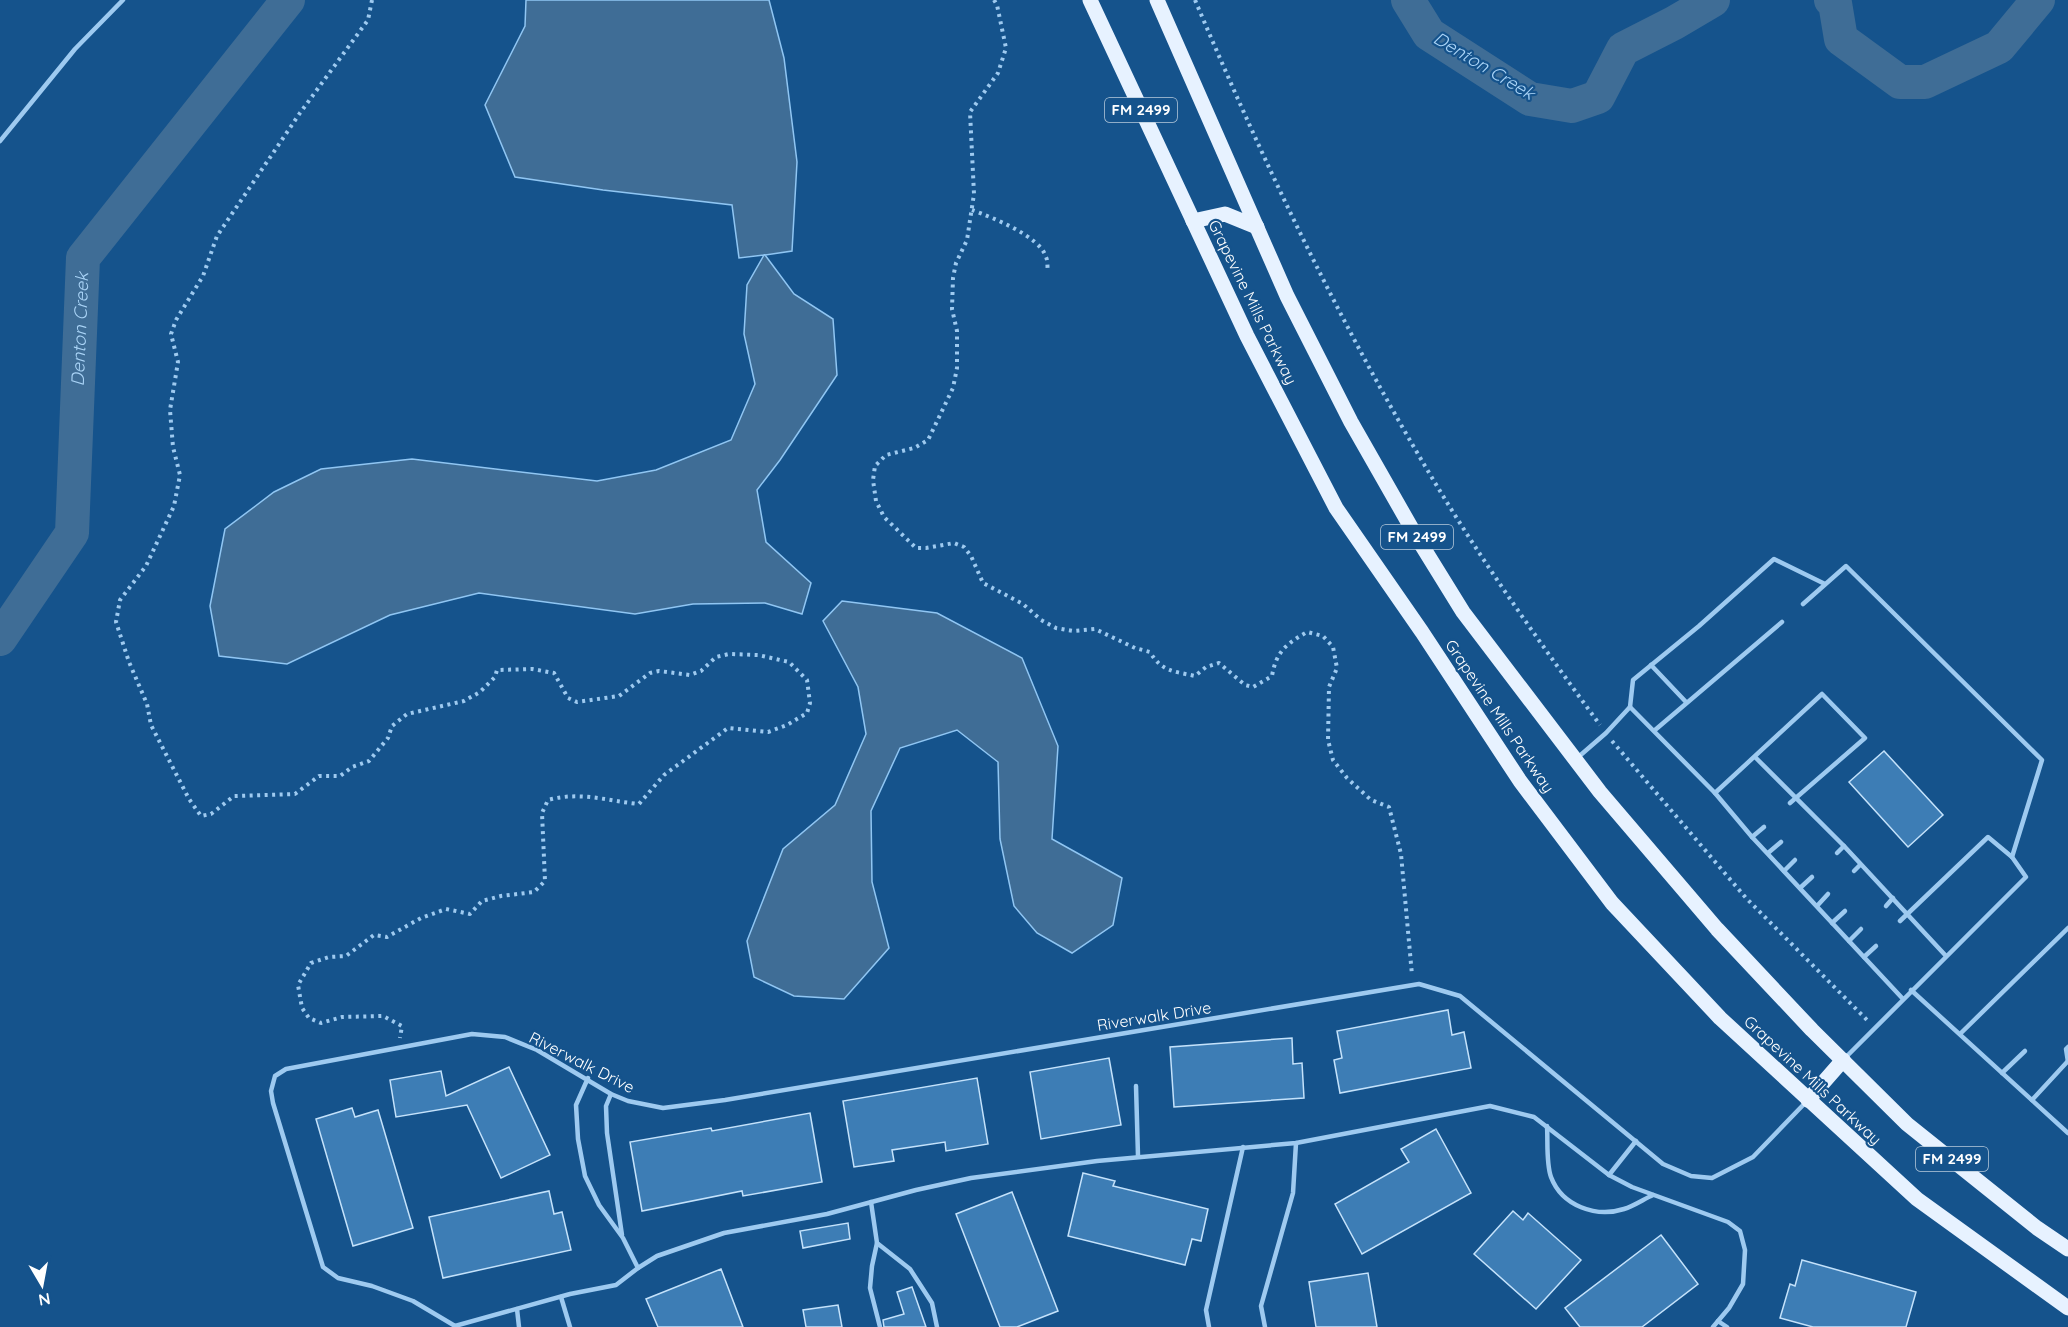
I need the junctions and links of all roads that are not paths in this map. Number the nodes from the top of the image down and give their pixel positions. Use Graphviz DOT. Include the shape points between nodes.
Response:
graph roads {
  1 [pos="123,0"];
  2 [pos="1090,0"];
  3 [pos="1157,0"];
  4 [pos="0,141"];
  5 [pos="1193,221"];
  6 [pos="1257,227"];
  7 [pos="1825,584"];
  8 [pos="1803,604"];
  9 [pos="1782,622"];
  10 [pos="1651,665"];
  11 [pos="1686,702"];
  12 [pos="1630,707"];
  13 [pos="1655,730"];
  14 [pos="1755,757"];
  15 [pos="1574,760"];
  16 [pos="1715,792"];
  17 [pos="1796,796"];
  18 [pos="1790,803"];
  19 [pos="1812,813"];
  20 [pos="1807,819"];
  21 [pos="1764,827"];
  22 [pos="1827,830"];
  23 [pos="1821,836"];
  24 [pos="1752,837"];
  25 [pos="1781,842"];
  26 [pos="1844,846"];
  27 [pos="1768,853"];
  28 [pos="1837,853"];
  29 [pos="2012,857"];
  30 [pos="1795,860"];
  31 [pos="1860,865"];
  32 [pos="1784,871"];
  33 [pos="1854,871"];
  34 [pos="1812,877"];
  35 [pos="1875,881"];
  36 [pos="1870,887"];
  37 [pos="1800,888"];
  38 [pos="1828,894"];
  39 [pos="1893,898"];
  40 [pos="1817,906"];
  41 [pos="1886,906"];
  42 [pos="1845,911"];
  43 [pos="1908,914"];
  44 [pos="1900,921"];
  45 [pos="1832,923"];
  46 [pos="2068,928"];
  47 [pos="1861,929"];
  48 [pos="1849,941"];
  49 [pos="1876,946"];
  50 [pos="1946,956"];
  51 [pos="1864,957"];
  52 [pos="1911,990"];
  53 [pos="1903,999"];
  54 [pos="1960,1034"];
  55 [pos="2068,1047"];
  56 [pos="2025,1051"];
  57 [pos="1843,1060"];
  58 [pos="2068,1061"];
  59 [pos="2002,1073"];
  60 [pos="588,1078"];
  61 [pos="1136,1086"];
  62 [pos="611,1094"];
  63 [pos="1808,1100"];
  64 [pos="2032,1100"];
  65 [pos="1547,1126"];
  66 [pos="2068,1133"];
  67 [pos="1636,1141"];
  68 [pos="1296,1143"];
  69 [pos="1243,1147"];
  70 [pos="1138,1156"];
  71 [pos="1608,1175"];
  72 [pos="1653,1195"];
  73 [pos="871,1202"];
  74 [pos="623,1238"];
  75 [pos="877,1243"];
  76 [pos="2068,1250"];
  77 [pos="638,1268"];
  78 [pos="561,1297"];
  79 [pos="2068,1308"];
  80 [pos="517,1309"];
  81 [pos="1718,1321"];
  82 [pos="455,1327"];
  83 [pos="519,1327"];
  84 [pos="570,1327"];
  85 [pos="880,1327"];
  86 [pos="938,1327"];
  87 [pos="1209,1327"];
  88 [pos="1265,1327"];
  89 [pos="1713,1327"];
  90 [pos="1727,1327"];
  1 -- 4 [label="lane" via="75,49"];
  2 -- 5 [label="main road, Grapevine Mills Parkway / FM 2499"];
  3 -- 6 [label="main road, Grapevine Mills Parkway / FM 2499"];
  5 -- 6 [label="main road" via="1225,214"];
  5 -- 63 [label="main road, Grapevine Mills Parkway / FM 2499" via="1336,508 1520,781 1612,903 1720,1018"];
  6 -- 15 [label="main road, Grapevine Mills Parkway / FM 2499" via="1341,401 1416,536 1463,612"];
  7 -- 8 [label="lane"];
  7 -- 10 [label="lane" via="1774,559"];
  7 -- 29 [label="lane" via="1846,566 2042,760"];
  9 -- 11 [label="lane"];
  10 -- 11 [label="lane"];
  10 -- 12 [label="lane" via="1633,680"];
  11 -- 13 [label="lane"];
  12 -- 13 [label="lane"];
  12 -- 15 [label="lane"];
  13 -- 16 [label="lane"];
  14 -- 16 [label="lane"];
  14 -- 17 [label="lane"];
  14 -- 17 [label="lane" via="1822,694 1865,738"];
  15 -- 57 [label="main road, Grapevine Mills Parkway / FM 2499" via="1717,929"];
  16 -- 24 [label="lane"];
  17 -- 18 [label="lane"];
  17 -- 19 [label="lane"];
  19 -- 20 [label="lane"];
  19 -- 22 [label="lane"];
  21 -- 24 [label="lane"];
  22 -- 23 [label="lane"];
  22 -- 26 [label="lane"];
  24 -- 27 [label="lane"];
  25 -- 27 [label="lane"];
  26 -- 28 [label="lane"];
  26 -- 31 [label="lane"];
  27 -- 32 [label="lane"];
  29 -- 43 [label="lane" via="1988,837"];
  29 -- 50 [label="lane" via="2026,877"];
  30 -- 32 [label="lane"];
  31 -- 33 [label="lane"];
  31 -- 35 [label="lane"];
  32 -- 37 [label="lane"];
  34 -- 37 [label="lane"];
  35 -- 36 [label="lane"];
  35 -- 39 [label="lane"];
  37 -- 40 [label="lane"];
  38 -- 40 [label="lane"];
  39 -- 41 [label="lane"];
  39 -- 43 [label="lane"];
  40 -- 45 [label="lane"];
  42 -- 45 [label="lane"];
  43 -- 44 [label="lane"];
  43 -- 50 [label="lane"];
  45 -- 48 [label="lane"];
  46 -- 54 [label="lane"];
  47 -- 48 [label="lane"];
  48 -- 51 [label="lane"];
  49 -- 51 [label="lane"];
  50 -- 52 [label="lane"];
  51 -- 53 [label="lane"];
  52 -- 53 [label="lane"];
  52 -- 54 [label="lane"];
  53 -- 57 [label="lane"];
  54 -- 59 [label="lane"];
  55 -- 58 [label="lane"];
  56 -- 59 [label="lane"];
  57 -- 63 [label="main road"];
  57 -- 76 [label="main road, Grapevine Mills Parkway / FM 2499" via="1907,1124"];
  58 -- 64 [label="lane"];
  59 -- 64 [label="lane"];
  60 -- 62 [label="lane, Riverwalk Drive"];
  60 -- 74 [label="lane" via="576,1105 585,1176 599,1205"];
  60 -- 82 [label="lane, Riverwalk Drive" via="505,1037 472,1034 286,1069 275,1076 273,1103 323,1267 338,1278 412,1301"];
  61 -- 70 [label="lane"];
  62 -- 67 [label="lane, Riverwalk Drive" via="663,1108 725,1100 1419,984 1460,996"];
  62 -- 74 [label="lane" via="606,1106 607,1133"];
  63 -- 67 [label="lane, Riverwalk Drive" via="1753,1157 1712,1178 1691,1176 1664,1164"];
  63 -- 79 [label="main road, Grapevine Mills Parkway / FM 2499" via="1917,1199"];
  64 -- 66 [label="lane"];
  65 -- 68 [label="lane" via="1534,1117 1490,1106"];
  65 -- 71 [label="lane"];
  65 -- 72 [label="lane" via="1551,1176 1559,1191 1577,1207 1602,1213 1624,1209"];
  67 -- 71 [label="lane"];
  68 -- 69 [label="lane"];
  68 -- 88 [label="lane" via="1293,1192 1261,1306"];
  69 -- 70 [label="lane"];
  69 -- 87 [label="lane" via="1206,1310"];
  70 -- 73 [label="lane" via="971,1178"];
  71 -- 72 [label="lane"];
  72 -- 81 [label="lane" via="1728,1222 1740,1231 1745,1250 1743,1284"];
  73 -- 75 [label="lane"];
  73 -- 77 [label="lane" via="724,1233 657,1256"];
  74 -- 77 [label="lane"];
  75 -- 85 [label="lane" via="870,1288"];
  75 -- 86 [label="lane" via="910,1269 932,1303"];
  77 -- 78 [label="lane" via="616,1285"];
  78 -- 80 [label="lane"];
  78 -- 84 [label="lane"];
  80 -- 82 [label="lane"];
  80 -- 83 [label="lane"];
  81 -- 89 [label="lane"];
  81 -- 90 [label="lane"];
}
